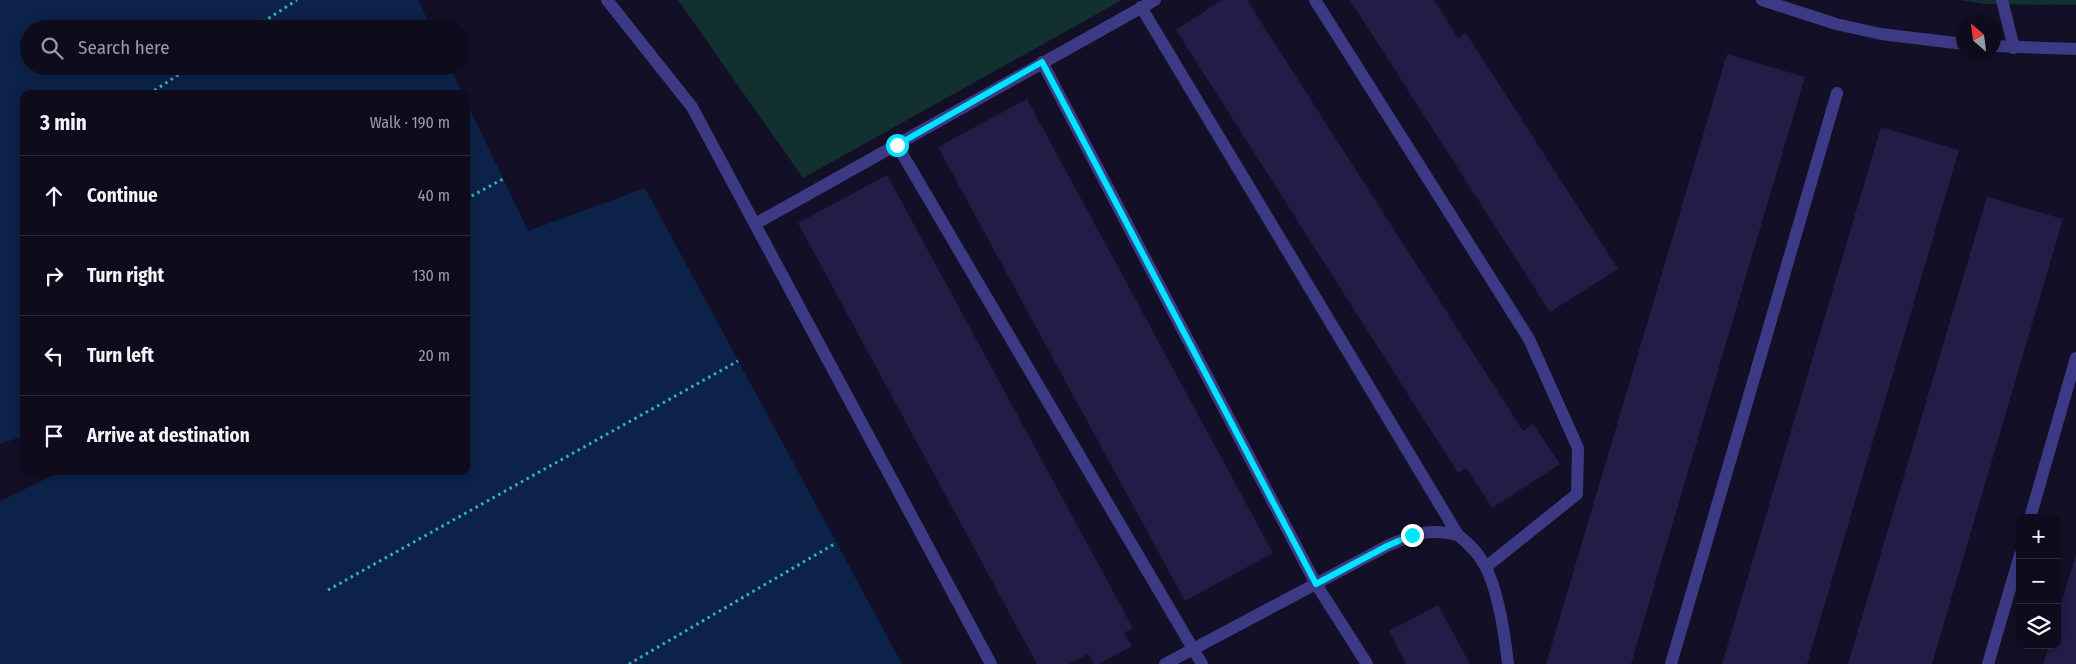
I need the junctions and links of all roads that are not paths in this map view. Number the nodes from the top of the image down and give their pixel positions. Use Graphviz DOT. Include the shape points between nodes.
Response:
graph roads {
  1 [pos="607,0"];
  2 [pos="1155,0"];
  3 [pos="1315,0"];
  4 [pos="1762,0"];
  5 [pos="2002,0"];
  6 [pos="1141,7"];
  7 [pos="1956,43"];
  8 [pos="2001,47"];
  9 [pos="2014,48"];
  10 [pos="2076,50"];
  11 [pos="1042,62"];
  12 [pos="1837,93"];
  13 [pos="897,145"];
  14 [pos="755,224"];
  15 [pos="2076,358"];
  16 [pos="2031,514"];
  17 [pos="1458,535"];
  18 [pos="2019,559"];
  19 [pos="1486,567"];
  20 [pos="1316,584"];
  21 [pos="1194,650"];
  22 [pos="991,664"];
  23 [pos="1165,664"];
  24 [pos="1202,664"];
  25 [pos="1367,664"];
  26 [pos="1508,664"];
  27 [pos="1671,664"];
  28 [pos="1988,664"];
  1 -- 14 [label="street" via="692,107"];
  2 -- 6 [label="street"];
  3 -- 19 [label="street" via="1530,339 1578,448 1577,494"];
  4 -- 7 [label="street" via="1836,24 1881,34"];
  5 -- 9 [label="street"];
  6 -- 11 [label="street"];
  6 -- 17 [label="street"];
  8 -- 9 [label="street"];
  9 -- 10 [label="street"];
  11 -- 13 [label="street"];
  11 -- 20 [label="street"];
  12 -- 27 [label="street"];
  13 -- 14 [label="street"];
  13 -- 21 [label="street"];
  14 -- 22 [label="street"];
  15 -- 16 [label="street"];
  17 -- 19 [label="street" via="1473,548"];
  17 -- 20 [label="street" via="1439,530 1412,535"];
  18 -- 28 [label="street"];
  19 -- 26 [label="street" via="1505,638"];
  20 -- 21 [label="street"];
  20 -- 25 [label="street"];
  21 -- 23 [label="street"];
  21 -- 24 [label="street"];
}
